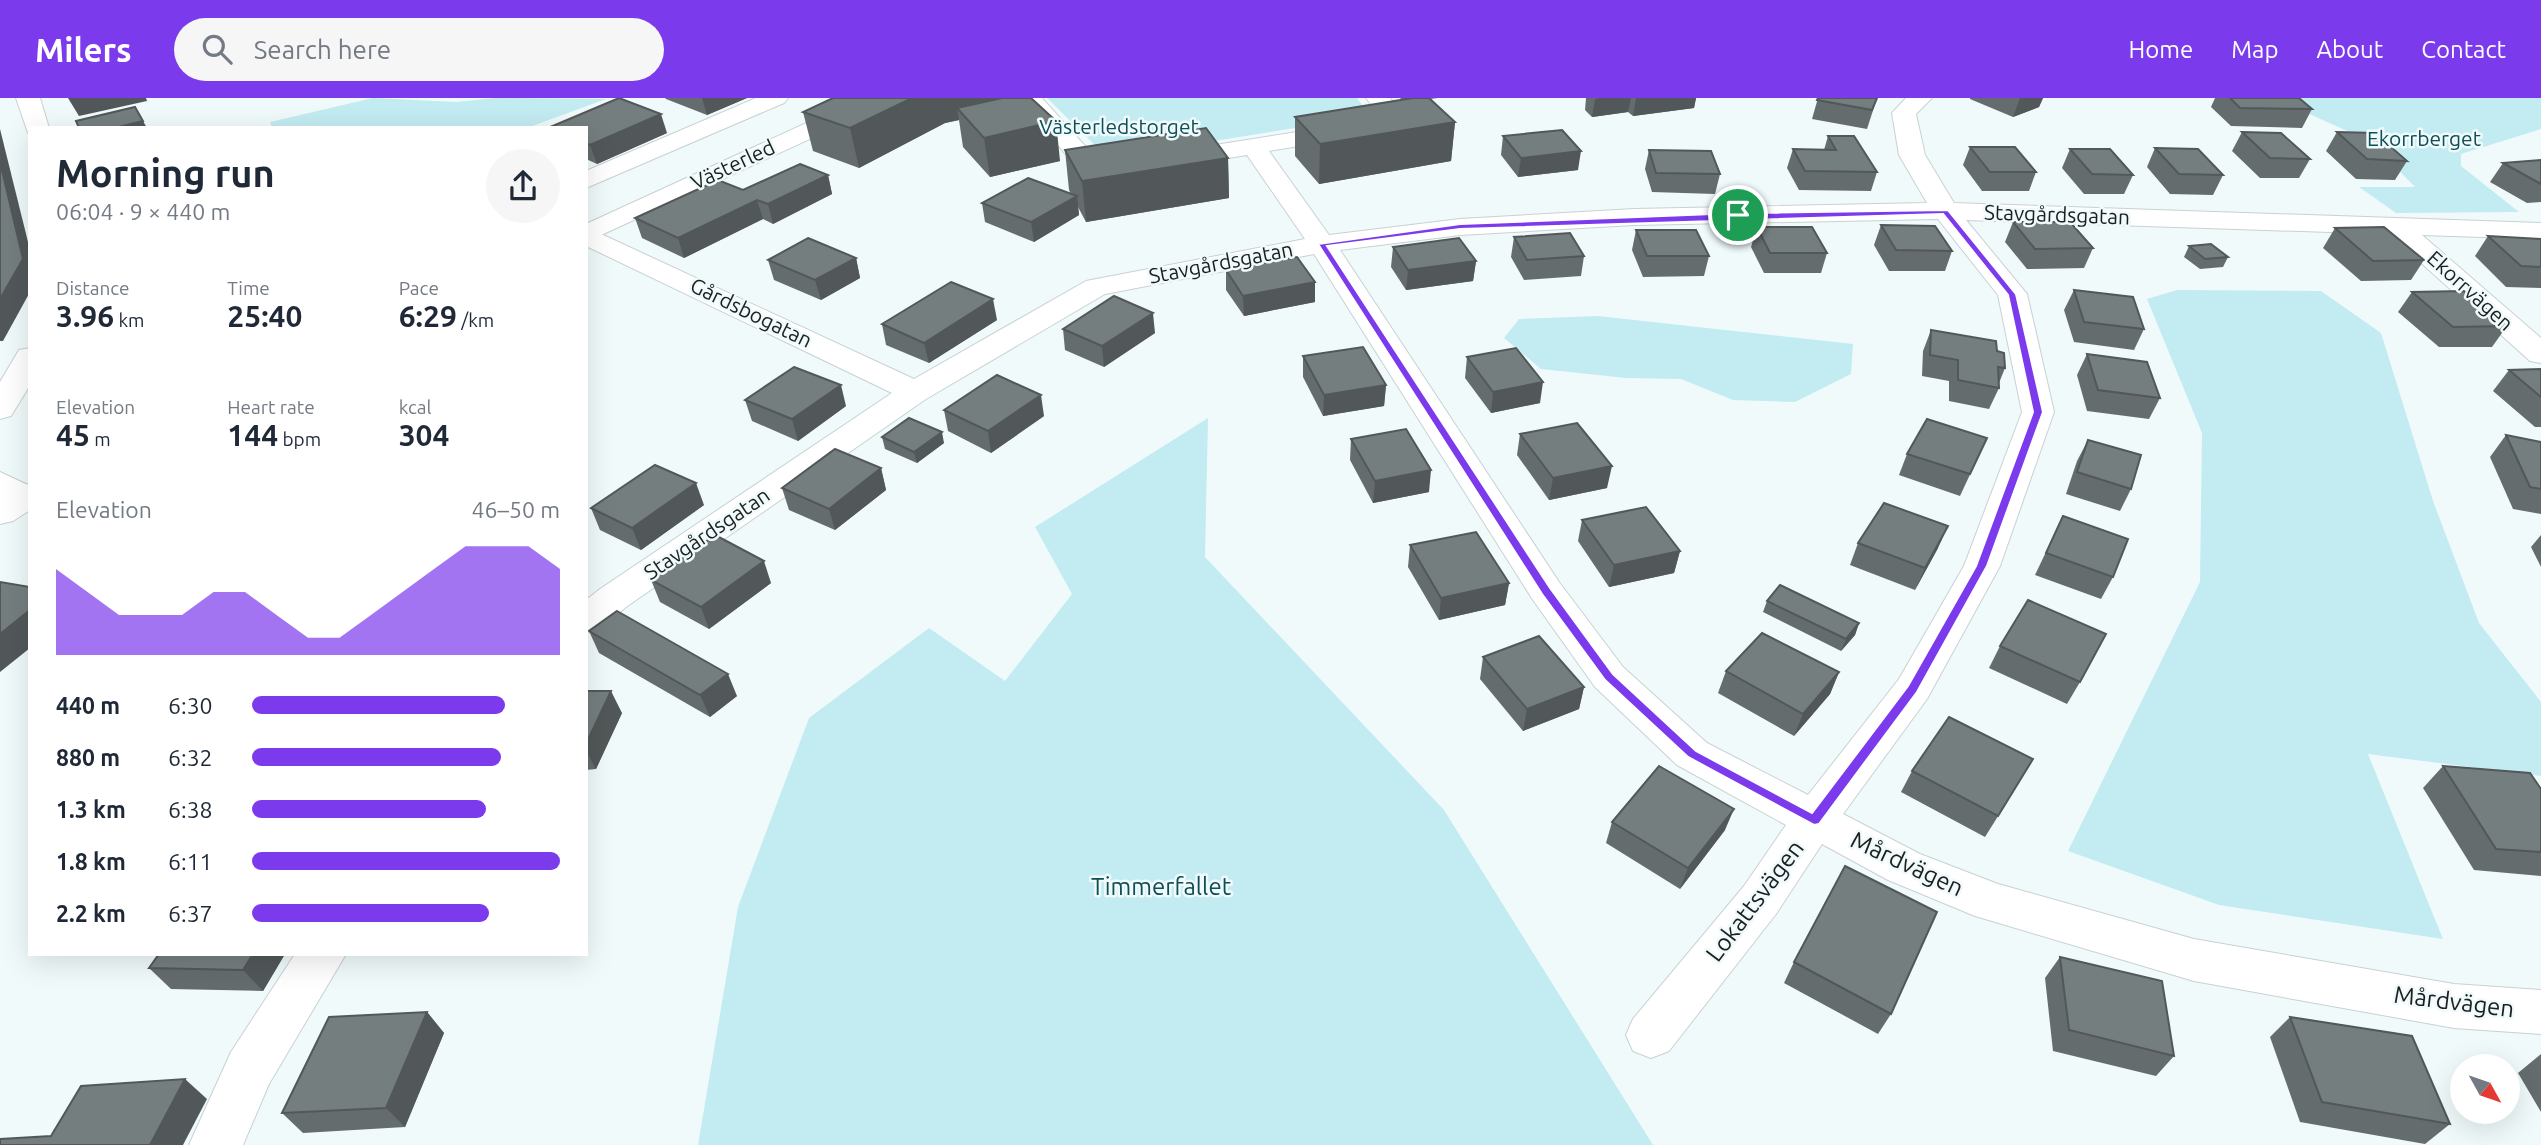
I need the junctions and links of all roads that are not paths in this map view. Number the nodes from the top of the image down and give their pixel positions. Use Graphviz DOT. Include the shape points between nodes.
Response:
graph roads {
  1 [pos="11,98"];
  2 [pos="28,98"];
  3 [pos="776,98"];
  4 [pos="880,98"];
  5 [pos="1028,98"];
  6 [pos="1378,98"];
  7 [pos="1920,98"];
  8 [pos="0,100"];
  9 [pos="36,126"];
  10 [pos="1255,149"];
  11 [pos="588,179"];
  12 [pos="1945,211"];
  13 [pos="2399,229"];
  14 [pos="2541,232"];
  15 [pos="588,233"];
  16 [pos="588,235"];
  17 [pos="1322,244"];
  18 [pos="2541,354"];
  19 [pos="28,360"];
  20 [pos="915,392"];
  21 [pos="0,409"];
  22 [pos="588,618"];
  23 [pos="1814,820"];
  24 [pos="321,956"];
  25 [pos="2541,1012"];
  26 [pos="1651,1034"];
  27 [pos="216,1145"];
  1 -- 8 [label="street"];
  2 -- 9 [label="street"];
  3 -- 11 [label="street, Västerled"];
  4 -- 15 [label="street, Västerled"];
  5 -- 10 [label="street" via="1085,162 1112,169"];
  6 -- 10 [label="street" via="1394,118 1380,126"];
  7 -- 12 [label="street, Lokattsvägen" via="1904,113 1912,155"];
  10 -- 17 [label="street, Mårdvägen"];
  12 -- 13 [label="street, Stavgårdsgatan"];
  12 -- 17 [label="street, Stavgårdsgatan" via="1527,223"];
  12 -- 23 [label="street, Lokattsvägen" via="2012,294 2038,412 1982,566 1913,689"];
  13 -- 14 [label="street, Stavgårdsgatan"];
  13 -- 18 [label="street, Ekorrvägen"];
  16 -- 20 [label="street, Gårdsbogatan"];
  17 -- 20 [label="street, Stavgårdsgatan" via="1096,287"];
  17 -- 23 [label="street, Mårdvägen" via="1546,591 1609,677 1692,754"];
  19 -- 21 [label="street"];
  20 -- 22 [label="street, Stavgårdsgatan"];
  23 -- 25 [label="street, Mårdvägen" via="1904,867 1991,902 2194,960 2454,1006"];
  23 -- 26 [label="street, Lokattsvägen" via="1760,900"];
  24 -- 27 [label="street" via="250,1069"];
}
